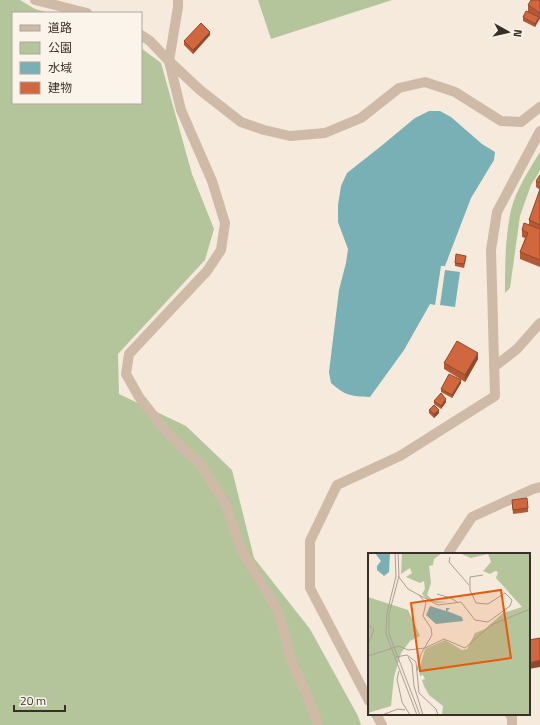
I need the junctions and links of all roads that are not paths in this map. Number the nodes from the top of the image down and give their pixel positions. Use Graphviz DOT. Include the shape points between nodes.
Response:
graph roads {
  1 [pos="35,0"];
  2 [pos="178,0"];
  3 [pos="83,12"];
  4 [pos="142,36"];
  5 [pos="168,61"];
  6 [pos="540,107"];
  7 [pos="540,131"];
  8 [pos="540,323"];
  9 [pos="494,367"];
  10 [pos="540,488"];
  11 [pos="449,553"];
  12 [pos="368,699"];
  13 [pos="377,715"];
  14 [pos="510,715"];
  15 [pos="318,725"];
  16 [pos="382,725"];
  17 [pos="512,725"];
  1 -- 3 [label="street"];
  2 -- 5 [label="street"];
  4 -- 5 [label="street" via="150,40"];
  5 -- 6 [label="street" via="241,122 290,136 325,133 360,118 398,88 425,82 455,92 501,121 521,122"];
  5 -- 15 [label="street" via="181,110 212,181 225,223 221,250 207,270 129,354 126,374 139,397 168,434 201,464 226,505 242,551 278,611 292,662"];
  7 -- 9 [label="street" via="497,212 490,250"];
  8 -- 9 [label="street" via="517,349"];
  9 -- 12 [label="street" via="495,396 400,456 337,485 310,541 310,588"];
  10 -- 11 [label="street" via="472,517"];
  13 -- 16 [label="street"];
  14 -- 17 [label="street"];
}
